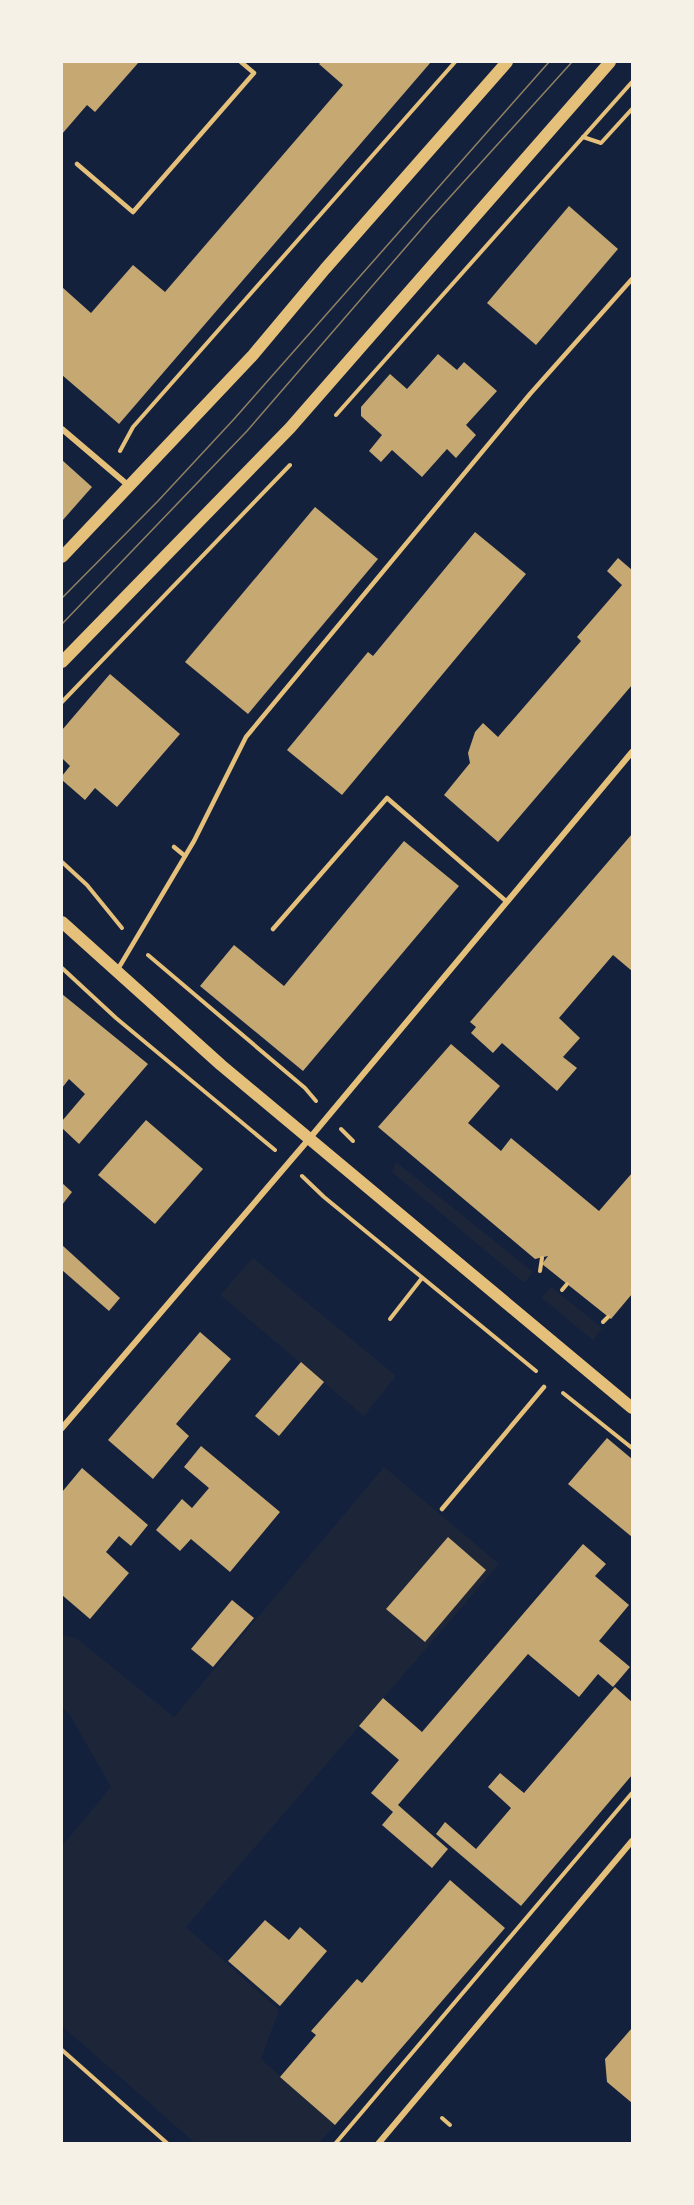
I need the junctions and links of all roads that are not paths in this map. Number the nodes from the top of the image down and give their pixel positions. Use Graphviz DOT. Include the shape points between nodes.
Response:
graph roads {
  1 [pos="241,62"];
  2 [pos="507,62"];
  3 [pos="610,62"];
  4 [pos="76,164"];
  5 [pos="633,279"];
  6 [pos="62,429"];
  7 [pos="130,486"];
  8 [pos="62,557"];
  9 [pos="62,662"];
  10 [pos="633,752"];
  11 [pos="174,847"];
  12 [pos="185,856"];
  13 [pos="507,902"];
  14 [pos="62,922"];
  15 [pos="273,929"];
  16 [pos="116,972"];
  17 [pos="309,1139"];
  18 [pos="544,1387"];
  19 [pos="633,1408"];
  20 [pos="62,1428"];
  21 [pos="442,1509"];
  22 [pos="633,1841"];
  23 [pos="378,2144"];
  1 -- 4 [label="lane" via="254,73 133,212"];
  2 -- 7 [label="main road" via="253,355"];
  3 -- 9 [label="main road" via="290,428"];
  5 -- 12 [label="lane" via="530,394 246,737"];
  6 -- 7 [label="street"];
  7 -- 8 [label="main road"];
  10 -- 13 [label="street"];
  11 -- 12 [label="lane"];
  12 -- 16 [label="lane"];
  13 -- 15 [label="lane" via="387,798"];
  13 -- 17 [label="street"];
  14 -- 16 [label="main road"];
  16 -- 17 [label="main road"];
  17 -- 19 [label="main road"];
  17 -- 20 [label="street"];
  18 -- 21 [label="lane"];
  22 -- 23 [label="street"];
}
